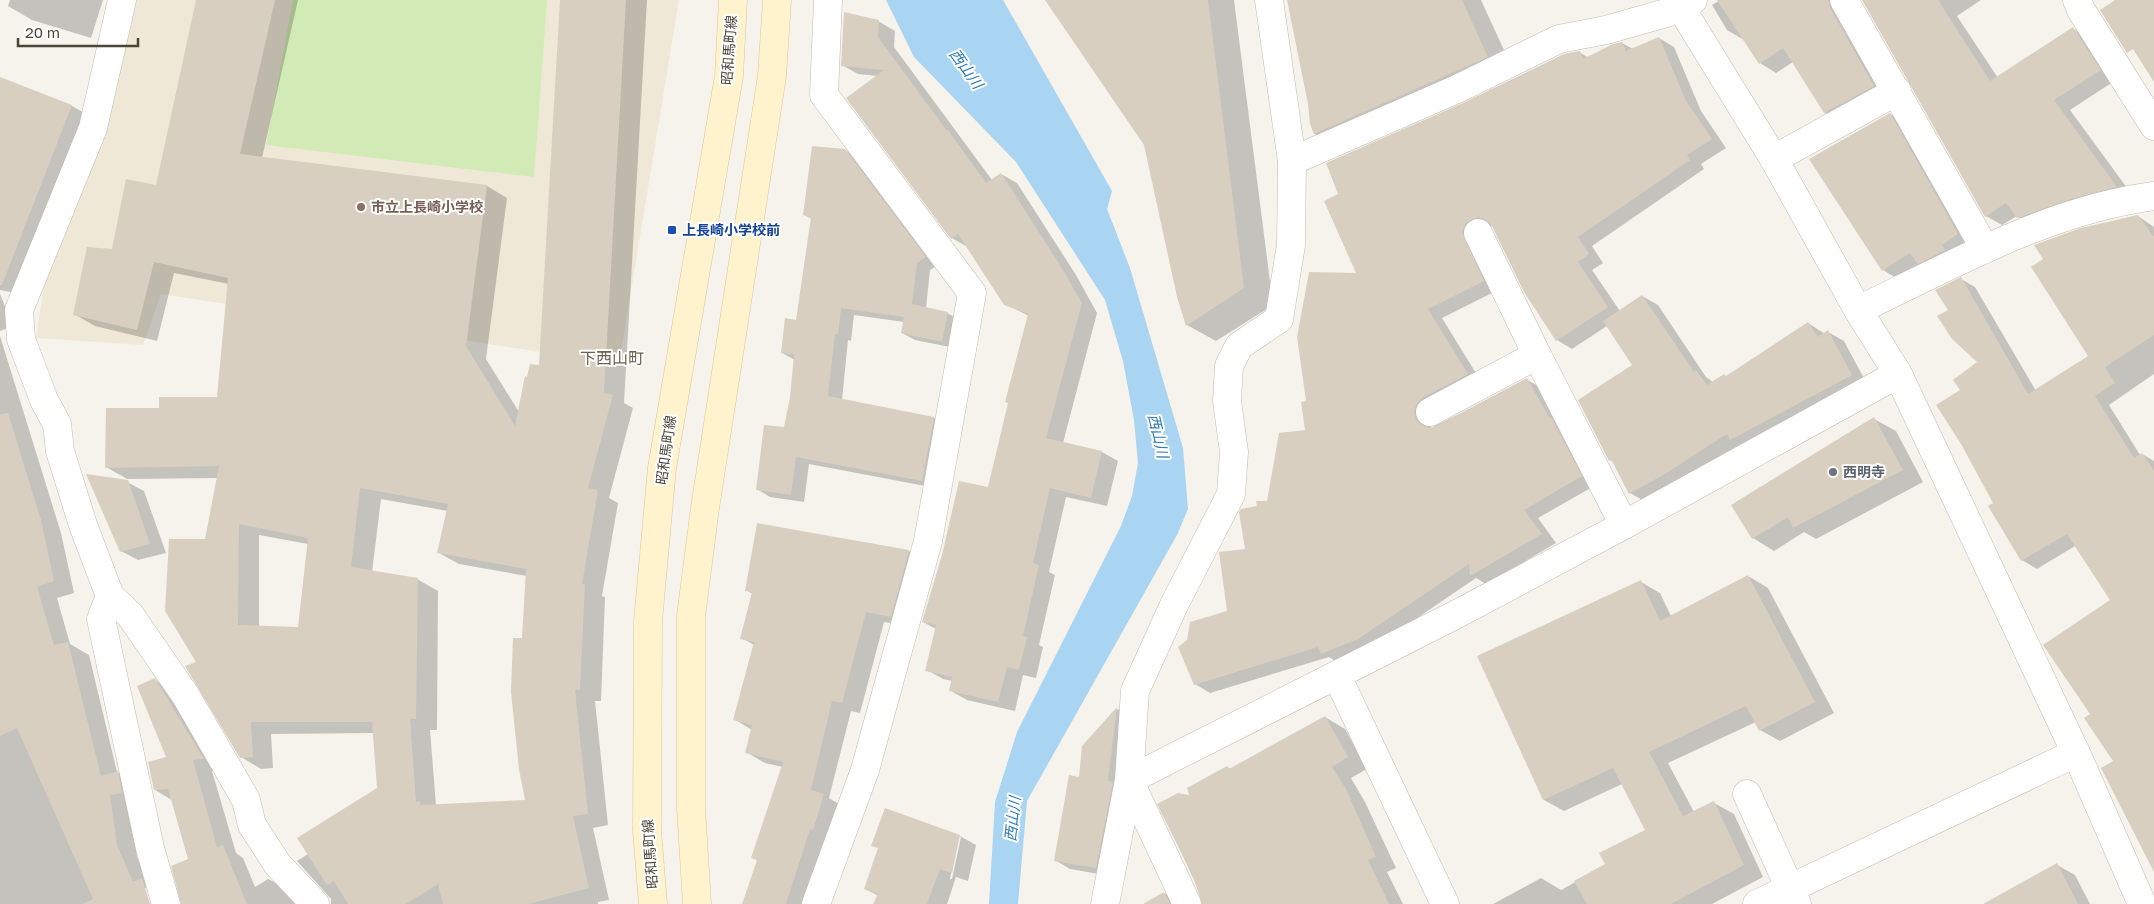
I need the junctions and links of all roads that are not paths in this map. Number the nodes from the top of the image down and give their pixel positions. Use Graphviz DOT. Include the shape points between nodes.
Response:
graph roads {
  1 [pos="122,0"];
  2 [pos="732,0"];
  3 [pos="777,0"];
  4 [pos="828,0"];
  5 [pos="1269,0"];
  6 [pos="1844,0"];
  7 [pos="2077,0"];
  8 [pos="1683,3"];
  9 [pos="1897,91"];
  10 [pos="2154,126"];
  11 [pos="1774,160"];
  12 [pos="1292,161"];
  13 [pos="2154,196"];
  14 [pos="1478,233"];
  15 [pos="1985,249"];
  16 [pos="1858,310"];
  17 [pos="1537,355"];
  18 [pos="1898,374"];
  19 [pos="1430,412"];
  20 [pos="1624,525"];
  21 [pos="110,596"];
  22 [pos="1337,676"];
  23 [pos="2076,753"];
  24 [pos="1129,780"];
  25 [pos="1747,794"];
  26 [pos="1794,896"];
  27 [pos="166,904"];
  28 [pos="315,904"];
  29 [pos="653,904"];
  30 [pos="697,904"];
  31 [pos="816,904"];
  32 [pos="1105,904"];
  33 [pos="1187,904"];
  34 [pos="1445,904"];
  35 [pos="1757,904"];
  36 [pos="2142,904"];
  1 -- 21 [label="street" via="93,128 19,310 21,339 44,400 57,424 60,452"];
  2 -- 29 [label="main road, 昭和馬町線" via="729,76 662,468 648,621 647,832"];
  3 -- 30 [label="main road" via="772,76 691,616 691,808"];
  4 -- 31 [label="street" via="824,95 972,293 928,541 865,770"];
  5 -- 12 [label="street"];
  6 -- 9 [label="street"];
  7 -- 10 [label="street"];
  8 -- 11 [label="street"];
  8 -- 12 [label="street" via="1606,30 1559,39 1458,89"];
  9 -- 11 [label="street"];
  9 -- 15 [label="street"];
  11 -- 16 [label="street"];
  12 -- 24 [label="street" via="1291,245 1279,319 1239,346 1229,366 1227,401 1234,452 1231,494 1174,605 1135,691"];
  13 -- 15 [label="street" via="2122,200 2072,213"];
  14 -- 17 [label="street"];
  15 -- 16 [label="street"];
  16 -- 18 [label="street"];
  17 -- 19 [label="street"];
  17 -- 20 [label="street"];
  18 -- 20 [label="street"];
  18 -- 23 [label="street"];
  20 -- 22 [label="street"];
  21 -- 27 [label="street" via="101,619 150,848"];
  21 -- 28 [label="street" via="130,615 186,696 246,800 252,824 278,865"];
  22 -- 24 [label="street"];
  22 -- 34 [label="street"];
  23 -- 26 [label="street"];
  23 -- 36 [label="street"];
  24 -- 32 [label="street"];
  24 -- 33 [label="street"];
  25 -- 26 [label="street"];
  26 -- 35 [label="street"];
}
